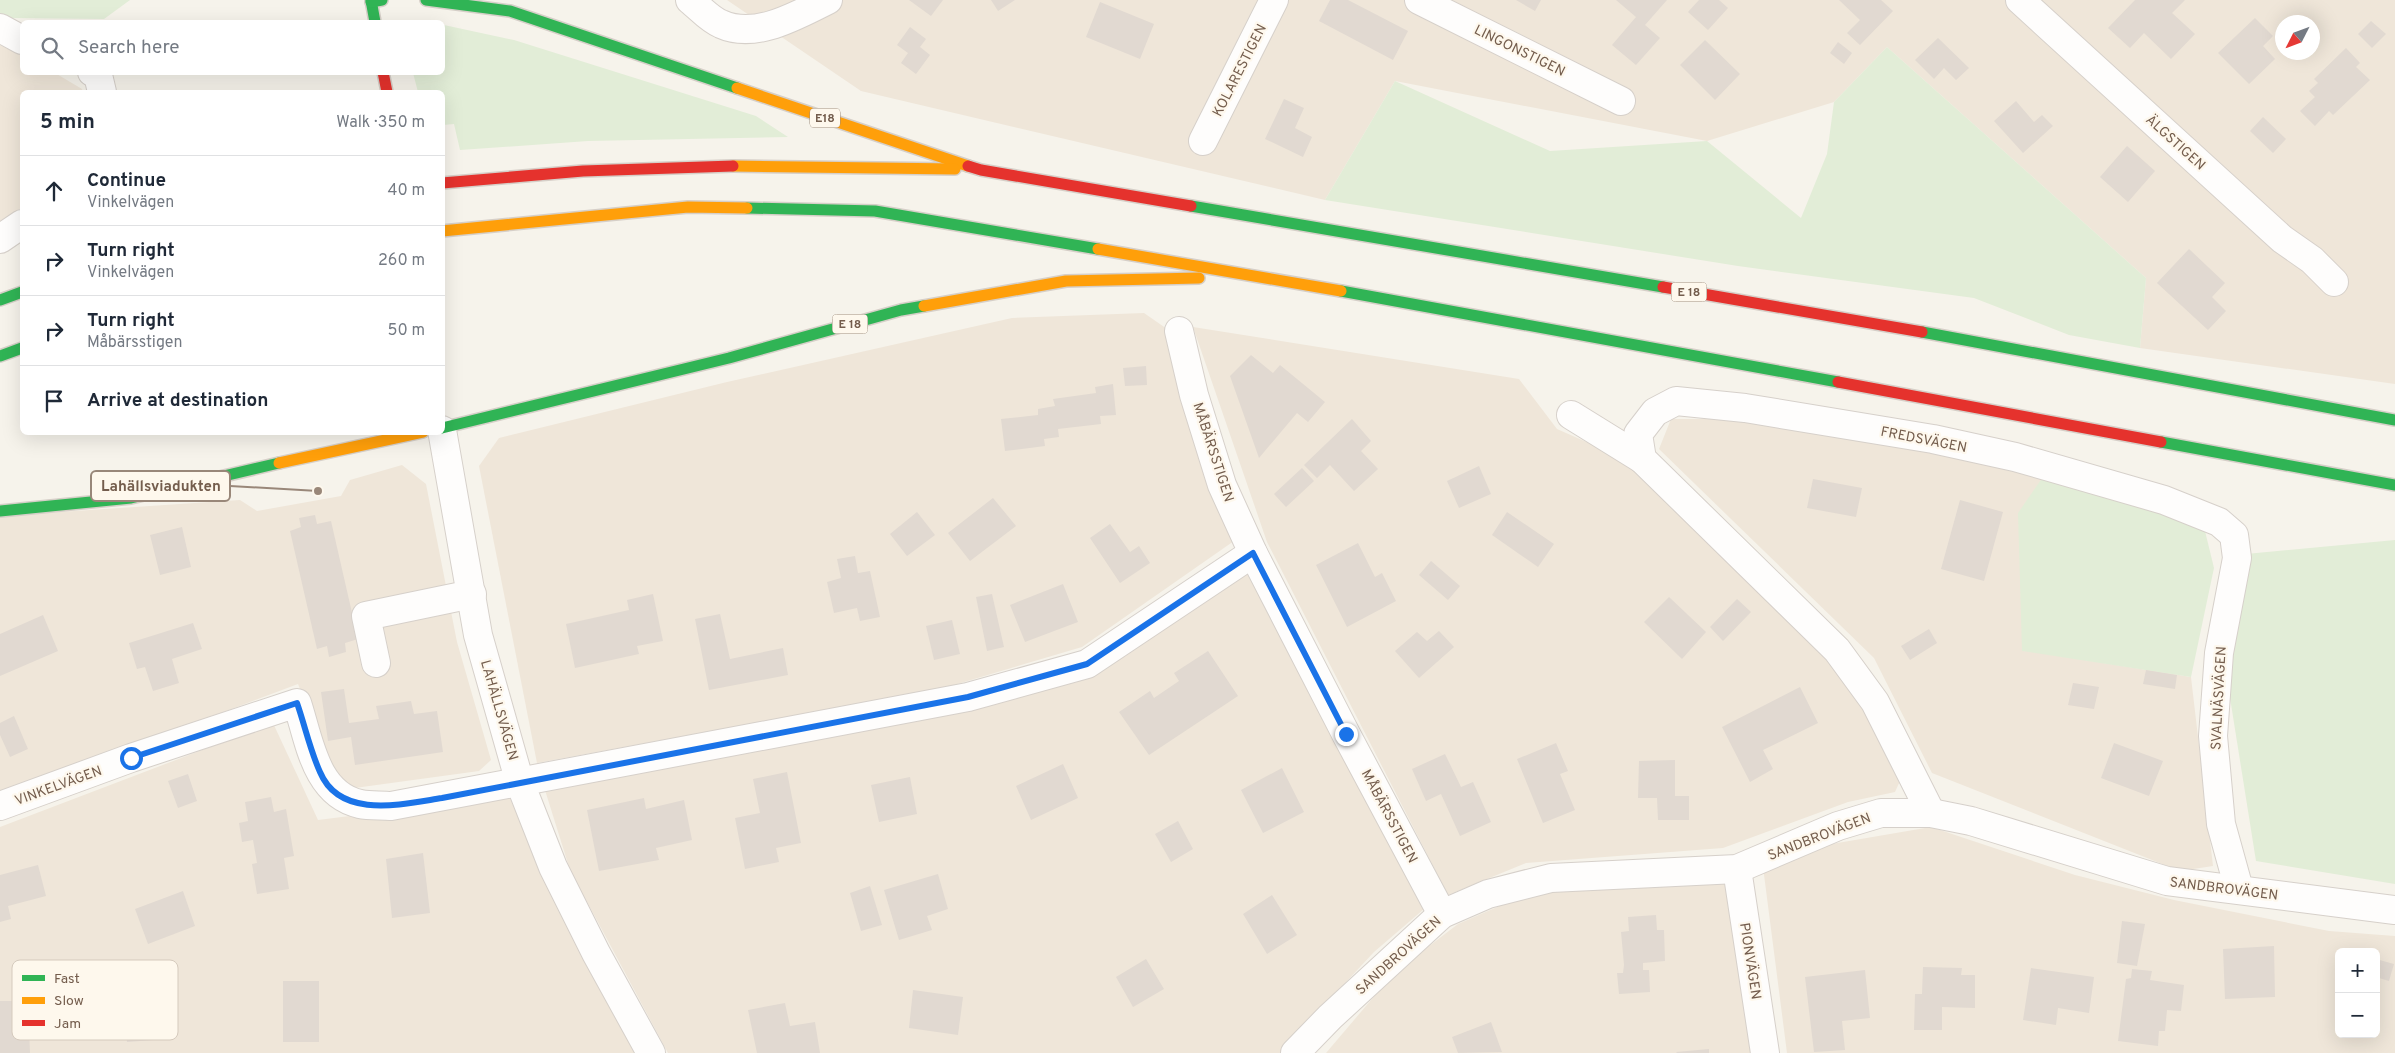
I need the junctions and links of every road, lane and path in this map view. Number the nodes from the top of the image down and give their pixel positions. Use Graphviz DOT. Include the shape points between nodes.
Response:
graph roads {
  1 [pos="426,0"];
  2 [pos="690,0"];
  3 [pos="828,0"];
  4 [pos="1274,0"];
  5 [pos="1418,0"];
  6 [pos="2020,0"];
  7 [pos="375,1"];
  8 [pos="375,20"];
  9 [pos="0,28"];
  10 [pos="20,39"];
  11 [pos="98,75"];
  12 [pos="384,75"];
  13 [pos="102,90"];
  14 [pos="387,90"];
  15 [pos="1622,100"];
  16 [pos="1203,141"];
  17 [pos="981,170"];
  18 [pos="445,183"];
  19 [pos="20,225"];
  20 [pos="445,231"];
  21 [pos="0,238"];
  22 [pos="1266,277"];
  23 [pos="2334,282"];
  24 [pos="20,293"];
  25 [pos="0,300"];
  26 [pos="1179,330"];
  27 [pos="20,349"];
  28 [pos="0,356"];
  29 [pos="1571,416"];
  30 [pos="2395,420"];
  31 [pos="445,428"];
  32 [pos="409,435"];
  33 [pos="443,435"];
  34 [pos="1642,458"];
  35 [pos="2395,485"];
  36 [pos="0,511"];
  37 [pos="2234,535"];
  38 [pos="1253,553"];
  39 [pos="472,594"];
  40 [pos="376,663"];
  41 [pos="520,783"];
  42 [pos="0,806"];
  43 [pos="1932,813"];
  44 [pos="1737,869"];
  45 [pos="2239,890"];
  46 [pos="2395,910"];
  47 [pos="1442,914"];
  48 [pos="651,1053"];
  49 [pos="1295,1053"];
  50 [pos="1764,1053"];
  1 -- 17 [label="main road, E18" via="510,11"];
  2 -- 3 [label="street" via="720,24 749,30 800,14"];
  4 -- 16 [label="street, KOLARESTIGEN"];
  5 -- 15 [label="street, LINGONSTIGEN"];
  6 -- 23 [label="street, ÄLGSTIGEN" via="2282,240 2312,260"];
  7 -- 8 [label="main road"];
  9 -- 10 [label="street"];
  11 -- 13 [label="street"];
  12 -- 14 [label="main road"];
  17 -- 18 [label="main road, E 18" via="729,166 583,171"];
  17 -- 30 [label="main road, E 18" via="1899,328"];
  19 -- 21 [label="street"];
  20 -- 22 [label="main road, E 18" via="688,207 875,211"];
  22 -- 31 [label="main road, E 18" via="1066,280 902,310 729,358"];
  22 -- 35 [label="main road, E 18"];
  24 -- 25 [label="main road"];
  26 -- 38 [label="street, MÅBÄRSSTIGEN" via="1194,395 1222,486"];
  27 -- 28 [label="main road"];
  29 -- 34 [label="street"];
  32 -- 36 [label="main road" via="131,498"];
  33 -- 39 [label="street, LAHÄLLSVÄGEN"];
  34 -- 37 [label="street, FREDSVÄGEN" via="1638,434 1655,412 1676,401 1745,408 1933,439 2015,457 2164,500 2219,522"];
  34 -- 43 [label="street" via="1837,650 1875,702"];
  37 -- 45 [label="street, SVALNÄSVÄGEN" via="2236,558 2219,653 2213,736 2221,824"];
  38 -- 41 [label="street, VINKELVÄGEN" via="1087,664 968,697"];
  38 -- 47 [label="street, MÅBÄRSSTIGEN"];
  39 -- 40 [label="street" via="366,616"];
  39 -- 41 [label="street, LAHÄLLSVÄGEN" via="478,634"];
  41 -- 42 [label="street, VINKELVÄGEN" via="391,806 360,804 334,791 320,774 297,703"];
  41 -- 48 [label="street, LAHÄLLSVÄGEN" via="553,867"];
  43 -- 44 [label="street, SANDBROVÄGEN" via="1881,813 1838,826"];
  43 -- 45 [label="street, SANDBROVÄGEN" via="1970,821 2166,881"];
  44 -- 47 [label="street, SANDBROVÄGEN" via="1551,878 1488,894"];
  44 -- 50 [label="street, PIONVÄGEN"];
  45 -- 46 [label="street, SANDBROVÄGEN"];
  47 -- 49 [label="street, SANDBROVÄGEN" via="1330,1016"];
}
